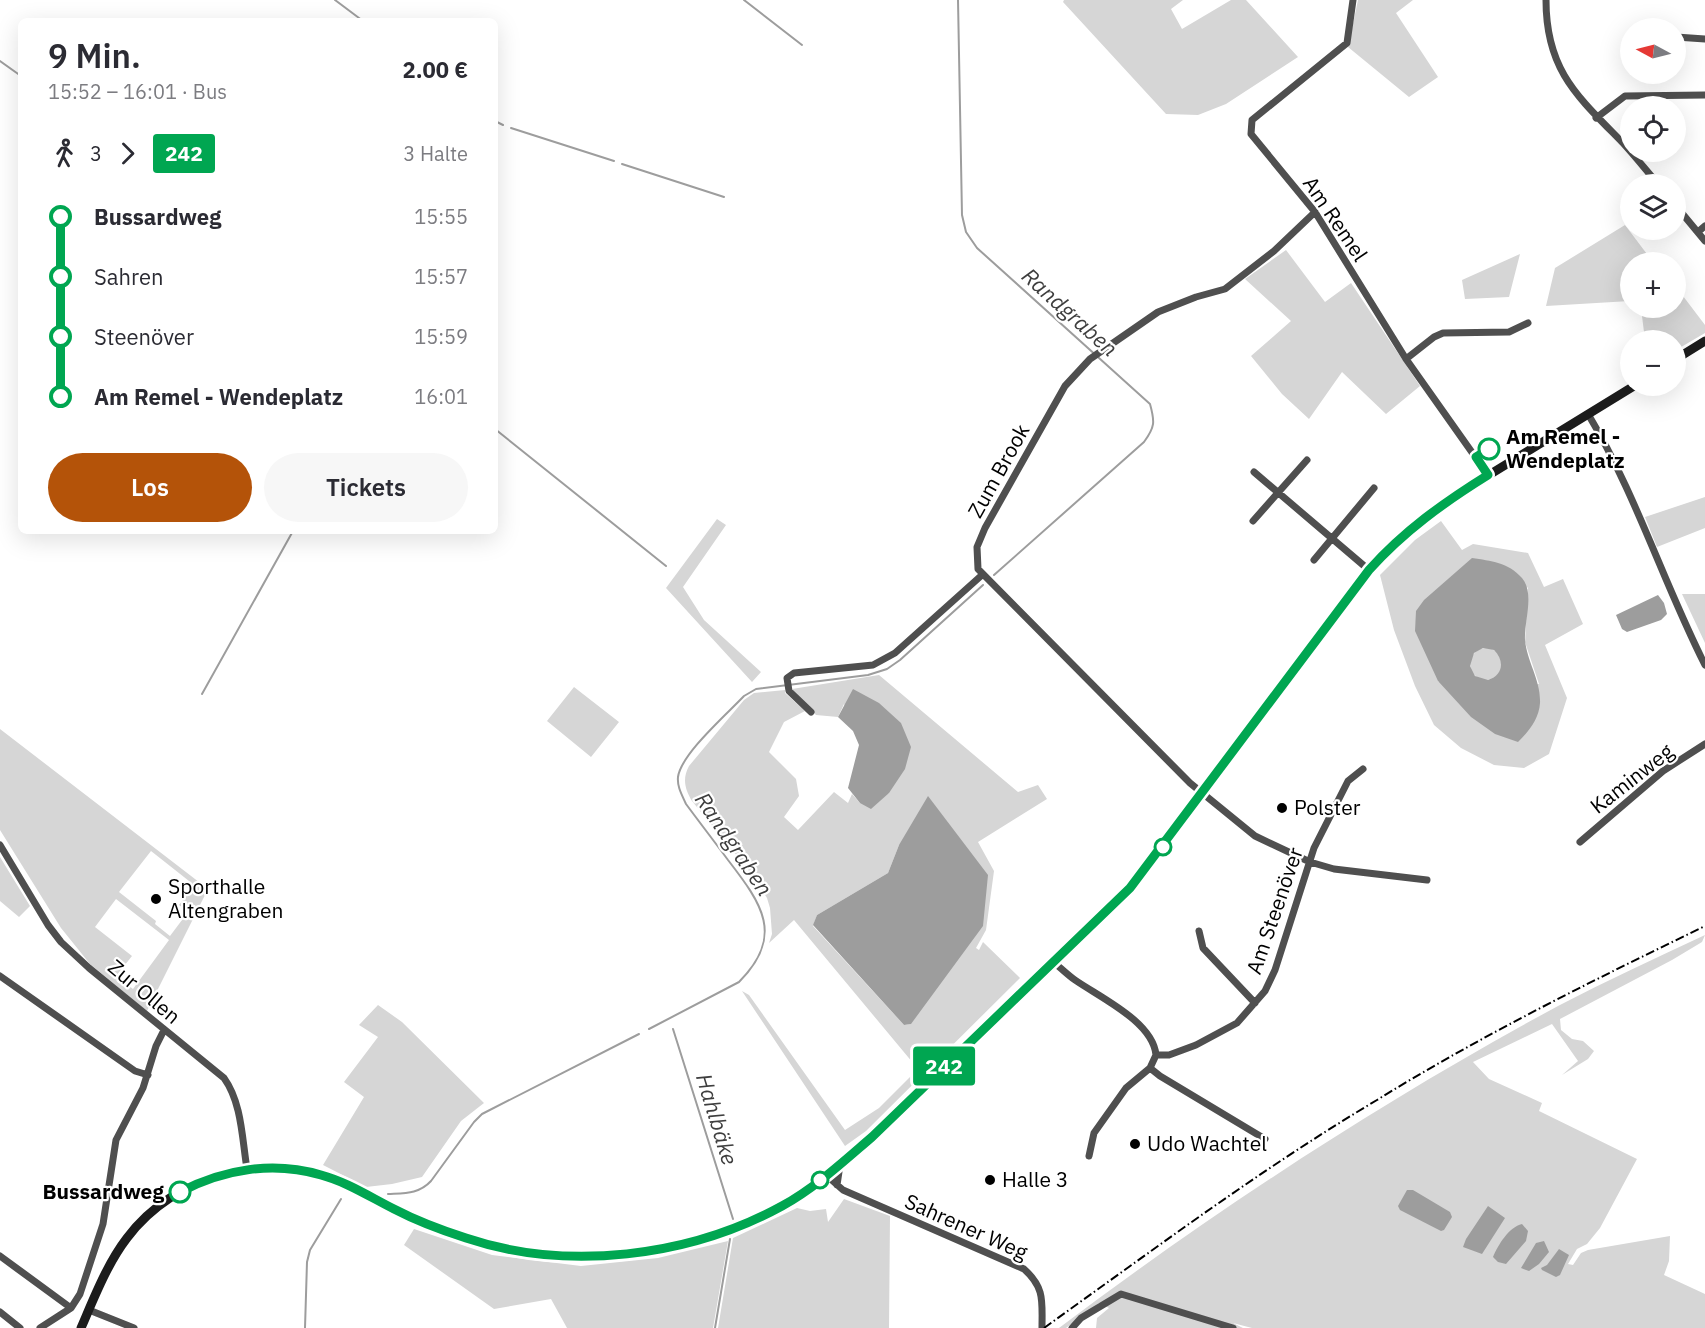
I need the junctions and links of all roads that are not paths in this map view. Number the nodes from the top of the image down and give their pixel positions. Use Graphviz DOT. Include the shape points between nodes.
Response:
graph roads {
  1 [pos="1353,0"];
  2 [pos="1546,0"];
  3 [pos="1686,38"];
  4 [pos="1705,39"];
  5 [pos="1705,95"];
  6 [pos="1596,118"];
  7 [pos="1649,174"];
  8 [pos="1315,212"];
  9 [pos="1686,218"];
  10 [pos="1705,226"];
  11 [pos="1698,232"];
  12 [pos="1705,241"];
  13 [pos="1528,322"];
  14 [pos="1705,341"];
  15 [pos="1686,353"];
  16 [pos="1406,359"];
  17 [pos="1620,395"];
  18 [pos="1588,414"];
  19 [pos="1308,460"];
  20 [pos="1254,472"];
  21 [pos="1488,475"];
  22 [pos="1374,488"];
  23 [pos="1278,492"];
  24 [pos="1253,521"];
  25 [pos="1332,539"];
  26 [pos="1314,560"];
  27 [pos="1369,570"];
  28 [pos="982,575"];
  29 [pos="1705,665"];
  30 [pos="811,712"];
  31 [pos="1705,744"];
  32 [pos="1363,769"];
  33 [pos="1202,794"];
  34 [pos="1580,842"];
  35 [pos="0,845"];
  36 [pos="1310,861"];
  37 [pos="1427,880"];
  38 [pos="1199,931"];
  39 [pos="1053,963"];
  40 [pos="0,976"];
  41 [pos="1256,1003"];
  42 [pos="164,1030"];
  43 [pos="1156,1055"];
  44 [pos="1150,1068"];
  45 [pos="148,1075"];
  46 [pos="1265,1139"];
  47 [pos="1089,1156"];
  48 [pos="840,1165"];
  49 [pos="247,1169"];
  50 [pos="826,1175"];
  51 [pos="837,1185"];
  52 [pos="0,1256"];
  53 [pos="70,1308"];
  54 [pos="89,1310"];
  55 [pos="0,1312"];
  56 [pos="20,1328"];
  57 [pos="40,1328"];
  58 [pos="81,1328"];
  59 [pos="134,1328"];
  60 [pos="1042,1328"];
  61 [pos="1072,1328"];
  62 [pos="1233,1328"];
  1 -- 8 [label="street, Am Remel" via="1347,43 1252,120 1251,134"];
  2 -- 6 [label="street" via="1547,25 1556,60 1575,94"];
  3 -- 4 [label="street"];
  5 -- 6 [label="street" via="1624,96"];
  6 -- 7 [label="street"];
  8 -- 16 [label="street, Am Remel"];
  8 -- 28 [label="street, Zum Brook" via="1226,289 1158,312 1102,349 1065,386 977,547"];
  9 -- 11 [label="street"];
  10 -- 11 [label="street"];
  11 -- 12 [label="street"];
  13 -- 16 [label="street" via="1509,332 1443,333"];
  14 -- 15 [label="main road"];
  16 -- 21 [label="street, Am Remel"];
  17 -- 18 [label="main road"];
  18 -- 21 [label="main road"];
  18 -- 29 [label="street" via="1619,469"];
  19 -- 23 [label="street"];
  20 -- 23 [label="street"];
  21 -- 27 [label="main road" via="1423,518"];
  22 -- 25 [label="street"];
  23 -- 24 [label="street"];
  23 -- 25 [label="street"];
  25 -- 26 [label="street"];
  25 -- 27 [label="street"];
  27 -- 33 [label="main road"];
  28 -- 30 [label="street" via="895,652 873,665 794,673 788,678 789,691"];
  28 -- 33 [label="street"];
  31 -- 34 [label="street, Kaminweg" via="1663,771"];
  32 -- 36 [label="street, Am Steenöver" via="1348,781"];
  33 -- 36 [label="street" via="1255,836"];
  33 -- 39 [label="main road" via="1130,888"];
  35 -- 42 [label="street, Zur Ollen" via="61,942"];
  36 -- 37 [label="street" via="1334,869"];
  36 -- 41 [label="street, Am Steenöver" via="1275,970"];
  38 -- 41 [label="street, Am Steenöver" via="1203,948"];
  39 -- 43 [label="street" via="1130,1016 1155,1044"];
  39 -- 48 [label="main road"];
  40 -- 45 [label="street" via="135,1071"];
  41 -- 43 [label="street, Am Steenöver" via="1237,1023 1196,1045 1169,1055"];
  42 -- 45 [label="street"];
  42 -- 49 [label="street, Zur Ollen" via="231,1087"];
  43 -- 44 [label="street"];
  44 -- 46 [label="street"];
  44 -- 47 [label="street" via="1126,1088 1094,1133"];
  45 -- 53 [label="street" via="116,1140 103,1224 80,1294"];
  48 -- 50 [label="main road"];
  48 -- 51 [label="street"];
  49 -- 50 [label="main road" via="289,1169 321,1175 428,1225 468,1239 526,1252 582,1256 640,1252 730,1229 782,1206"];
  49 -- 54 [label="main road" via="198,1183 152,1210 125,1240"];
  50 -- 51 [label="street, Sahrener Weg"];
  51 -- 60 [label="street, Sahrener Weg" via="1024,1269 1041,1291"];
  52 -- 53 [label="street"];
  53 -- 57 [label="street"];
  54 -- 58 [label="main road"];
  54 -- 59 [label="street"];
  55 -- 56 [label="street"];
  61 -- 62 [label="street" via="1081,1318 1121,1294"];
}
